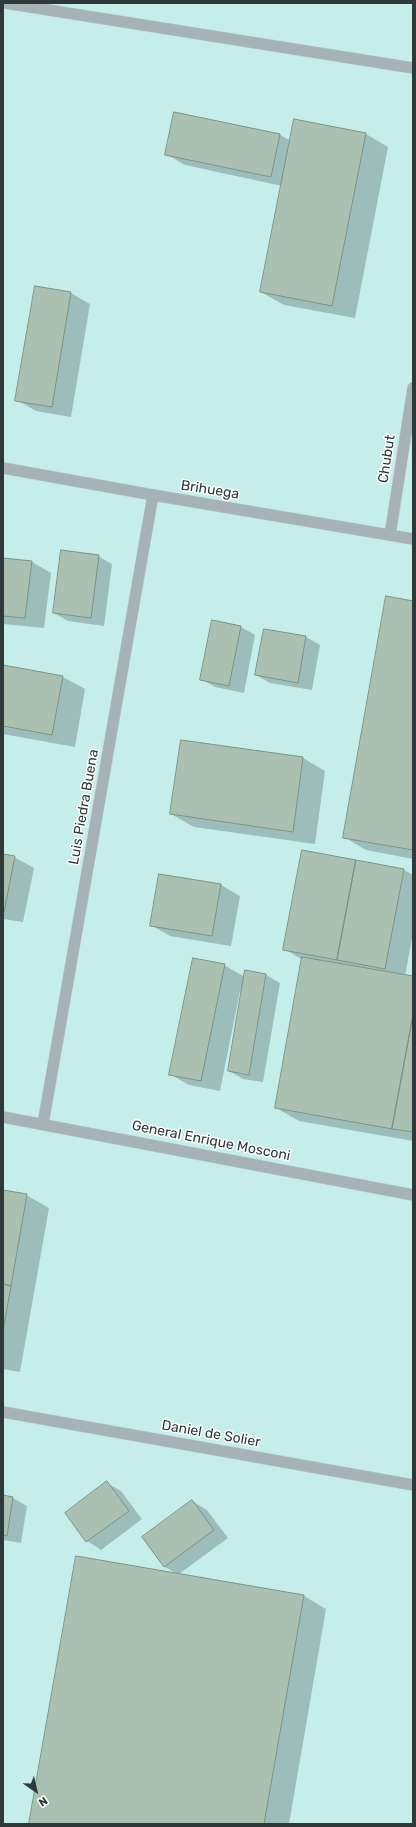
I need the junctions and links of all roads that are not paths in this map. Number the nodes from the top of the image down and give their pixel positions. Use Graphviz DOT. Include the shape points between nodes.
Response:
graph roads {
  1 [pos="5,3"];
  2 [pos="413,68"];
  3 [pos="413,388"];
  4 [pos="3,468"];
  5 [pos="153,495"];
  6 [pos="390,535"];
  7 [pos="413,539"];
  8 [pos="3,1116"];
  9 [pos="43,1124"];
  10 [pos="413,1195"];
  11 [pos="3,1412"];
  12 [pos="413,1485"];
  1 -- 2 [label="street"];
  3 -- 6 [label="street, Chubut"];
  4 -- 5 [label="street, Brihuega"];
  5 -- 6 [label="street, Brihuega"];
  5 -- 9 [label="street, Luis Piedra Buena"];
  6 -- 7 [label="street, Brihuega"];
  8 -- 9 [label="street, General Enrique Mosconi"];
  9 -- 10 [label="street, General Enrique Mosconi"];
  11 -- 12 [label="street, Daniel de Solier"];
}
